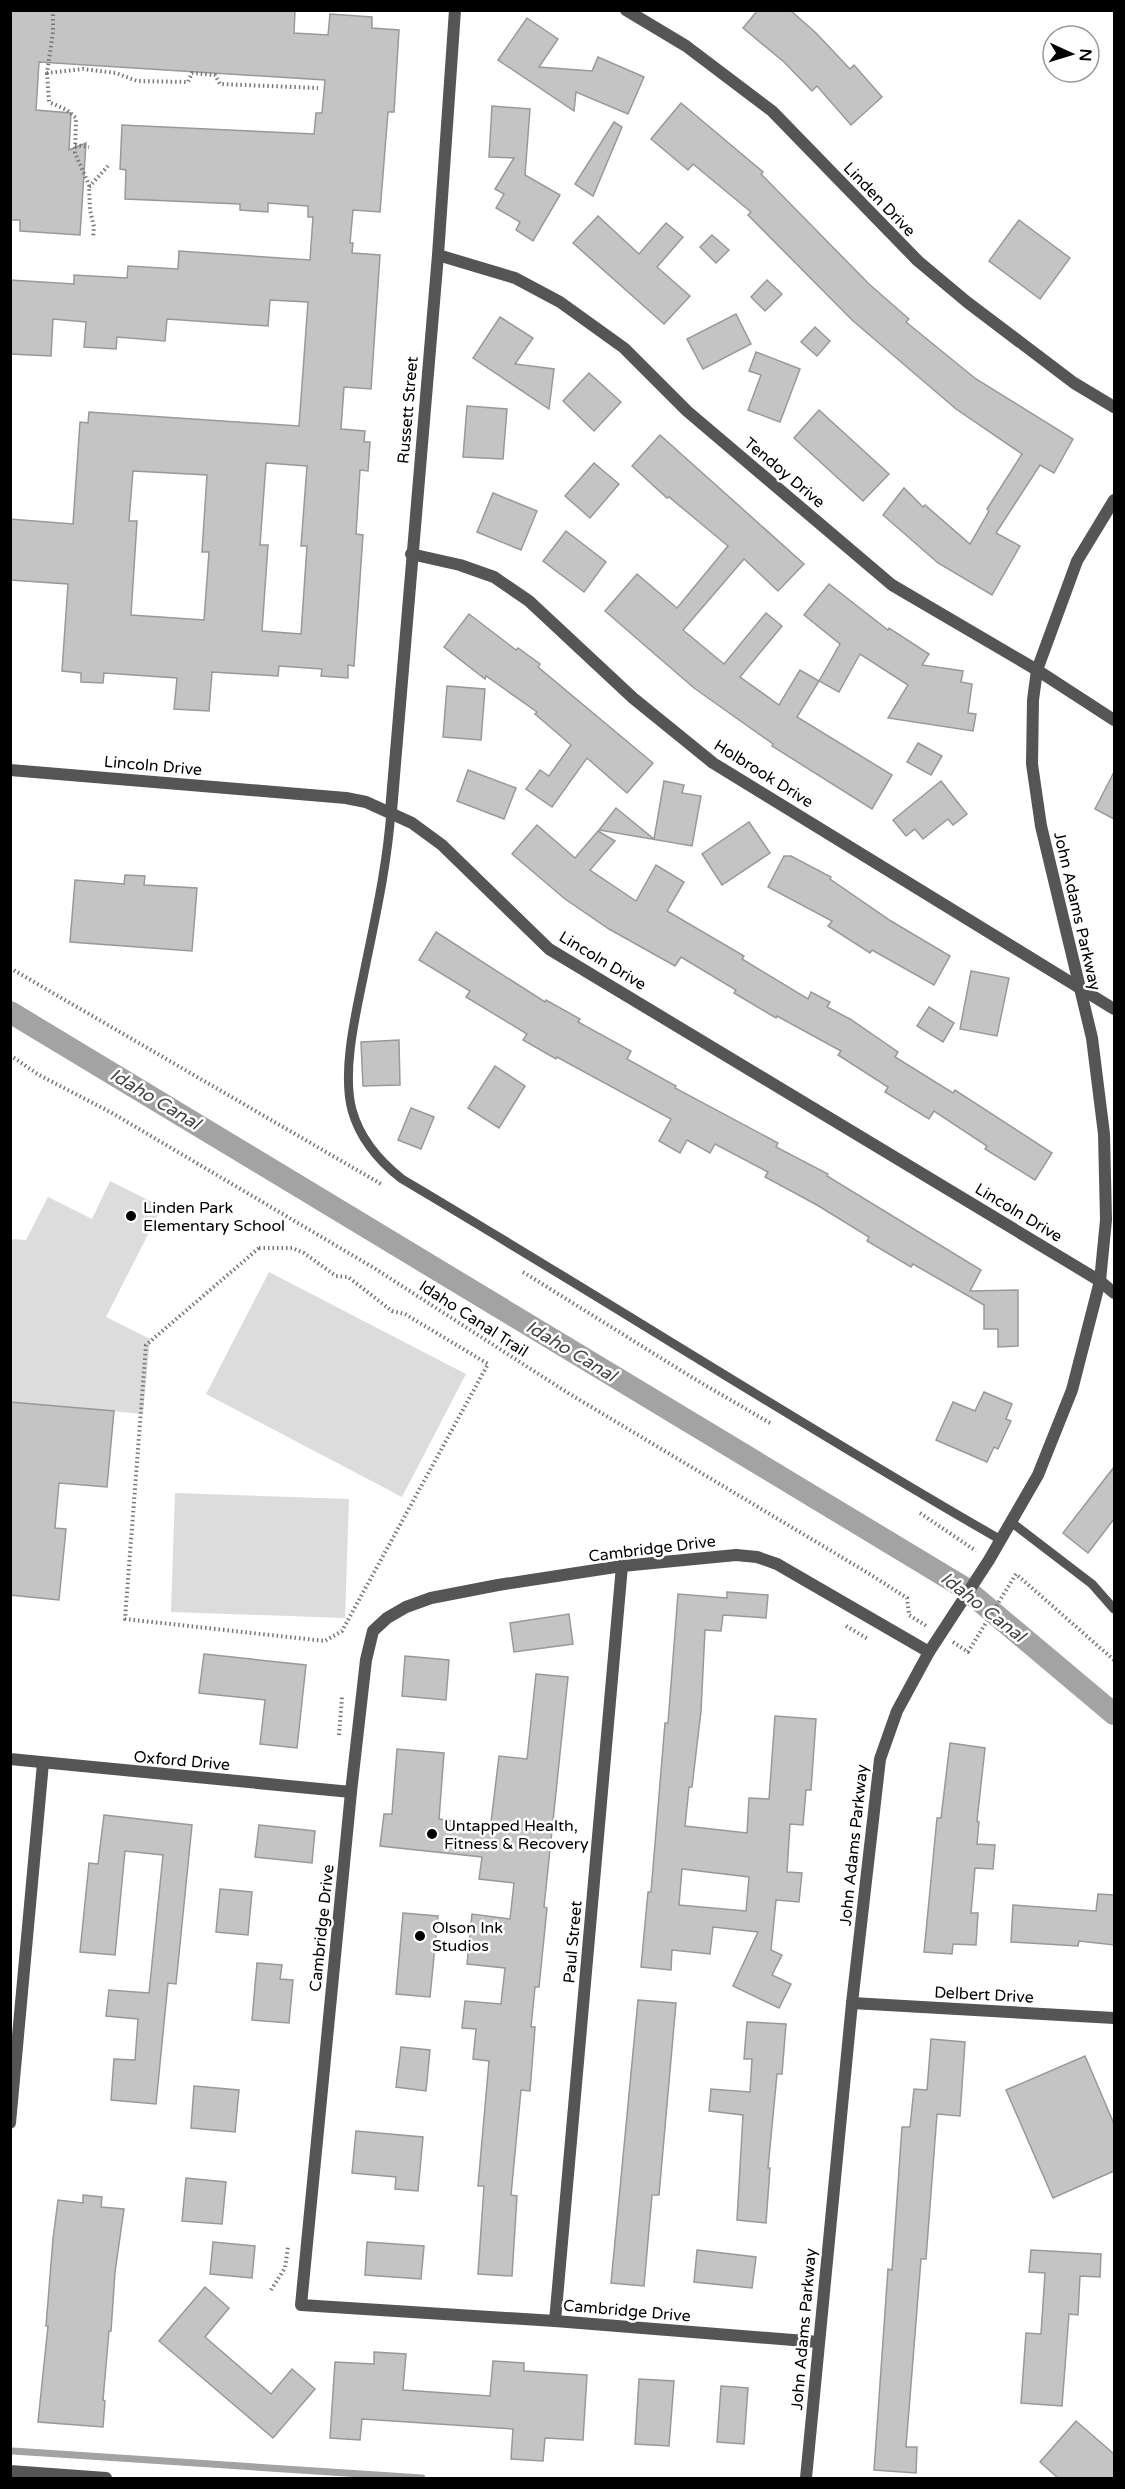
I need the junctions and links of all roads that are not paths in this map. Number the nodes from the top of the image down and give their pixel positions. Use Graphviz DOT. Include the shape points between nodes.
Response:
graph roads {
  1 [pos="455,10"];
  2 [pos="626,10"];
  3 [pos="438,255"];
  4 [pos="1114,407"];
  5 [pos="1114,500"];
  6 [pos="411,554"];
  7 [pos="1036,670"];
  8 [pos="1114,720"];
  9 [pos="10,770"];
  10 [pos="391,812"];
  11 [pos="1078,985"];
  12 [pos="1114,1009"];
  13 [pos="1100,1281"];
  14 [pos="1114,1293"];
  15 [pos="1011,1522"];
  16 [pos="1001,1540"];
  17 [pos="622,1566"];
  18 [pos="1114,1609"];
  19 [pos="930,1652"];
  20 [pos="10,1759"];
  21 [pos="43,1763"];
  22 [pos="351,1792"];
  23 [pos="852,2003"];
  24 [pos="1114,2018"];
  25 [pos="10,2122"];
  26 [pos="555,2321"];
  27 [pos="818,2342"];
  28 [pos="10,2471"];
  29 [pos="106,2478"];
  30 [pos="806,2478"];
  1 -- 3 [label="street, Russett Street"];
  2 -- 4 [label="street, Linden Drive" via="686,46 772,111 918,261 1074,383"];
  3 -- 6 [label="street, Russett Street"];
  3 -- 7 [label="street, Tendoy Drive" via="515,278 568,308 624,348 687,411 892,585"];
  5 -- 7 [label="street, John Adams Parkway" via="1077,561"];
  6 -- 10 [label="street, Russett Street"];
  6 -- 11 [label="street, Holbrook Drive" via="494,577 529,601 633,698 713,763"];
  7 -- 8 [label="street, Tendoy Drive"];
  7 -- 11 [label="street, John Adams Parkway" via="1032,764 1041,826"];
  9 -- 10 [label="street, Lincoln Drive" via="346,798"];
  10 -- 13 [label="street, Lincoln Drive" via="442,845 549,948"];
  10 -- 16 [label="lane" via="388,850 352,1031 350,1072 352,1109 362,1135 382,1163 402,1179 840,1446"];
  11 -- 12 [label="street, Holbrook Drive"];
  11 -- 13 [label="street, John Adams Parkway" via="1092,1038 1104,1134 1106,1220"];
  13 -- 14 [label="street, Lincoln Drive"];
  13 -- 15 [label="street, John Adams Parkway" via="1058,1429"];
  15 -- 16 [label="street, John Adams Parkway"];
  15 -- 18 [label="lane" via="1092,1584"];
  16 -- 19 [label="street, John Adams Parkway"];
  17 -- 19 [label="street, Cambridge Drive" via="736,1555 757,1557 777,1564"];
  17 -- 22 [label="street, Cambridge Drive" via="431,1598 387,1618 373,1631 366,1660"];
  17 -- 26 [label="street, Paul Street"];
  19 -- 23 [label="street, John Adams Parkway" via="897,1711 880,1759"];
  20 -- 21 [label="street, Oxford Drive"];
  21 -- 22 [label="street, Oxford Drive"];
  21 -- 25 [label="street"];
  22 -- 26 [label="street, Cambridge Drive" via="301,2305"];
  23 -- 24 [label="street, Delbert Drive"];
  23 -- 27 [label="street, John Adams Parkway"];
  26 -- 27 [label="street, Cambridge Drive"];
  27 -- 30 [label="street, John Adams Parkway"];
  28 -- 29 [label="street"];
}
